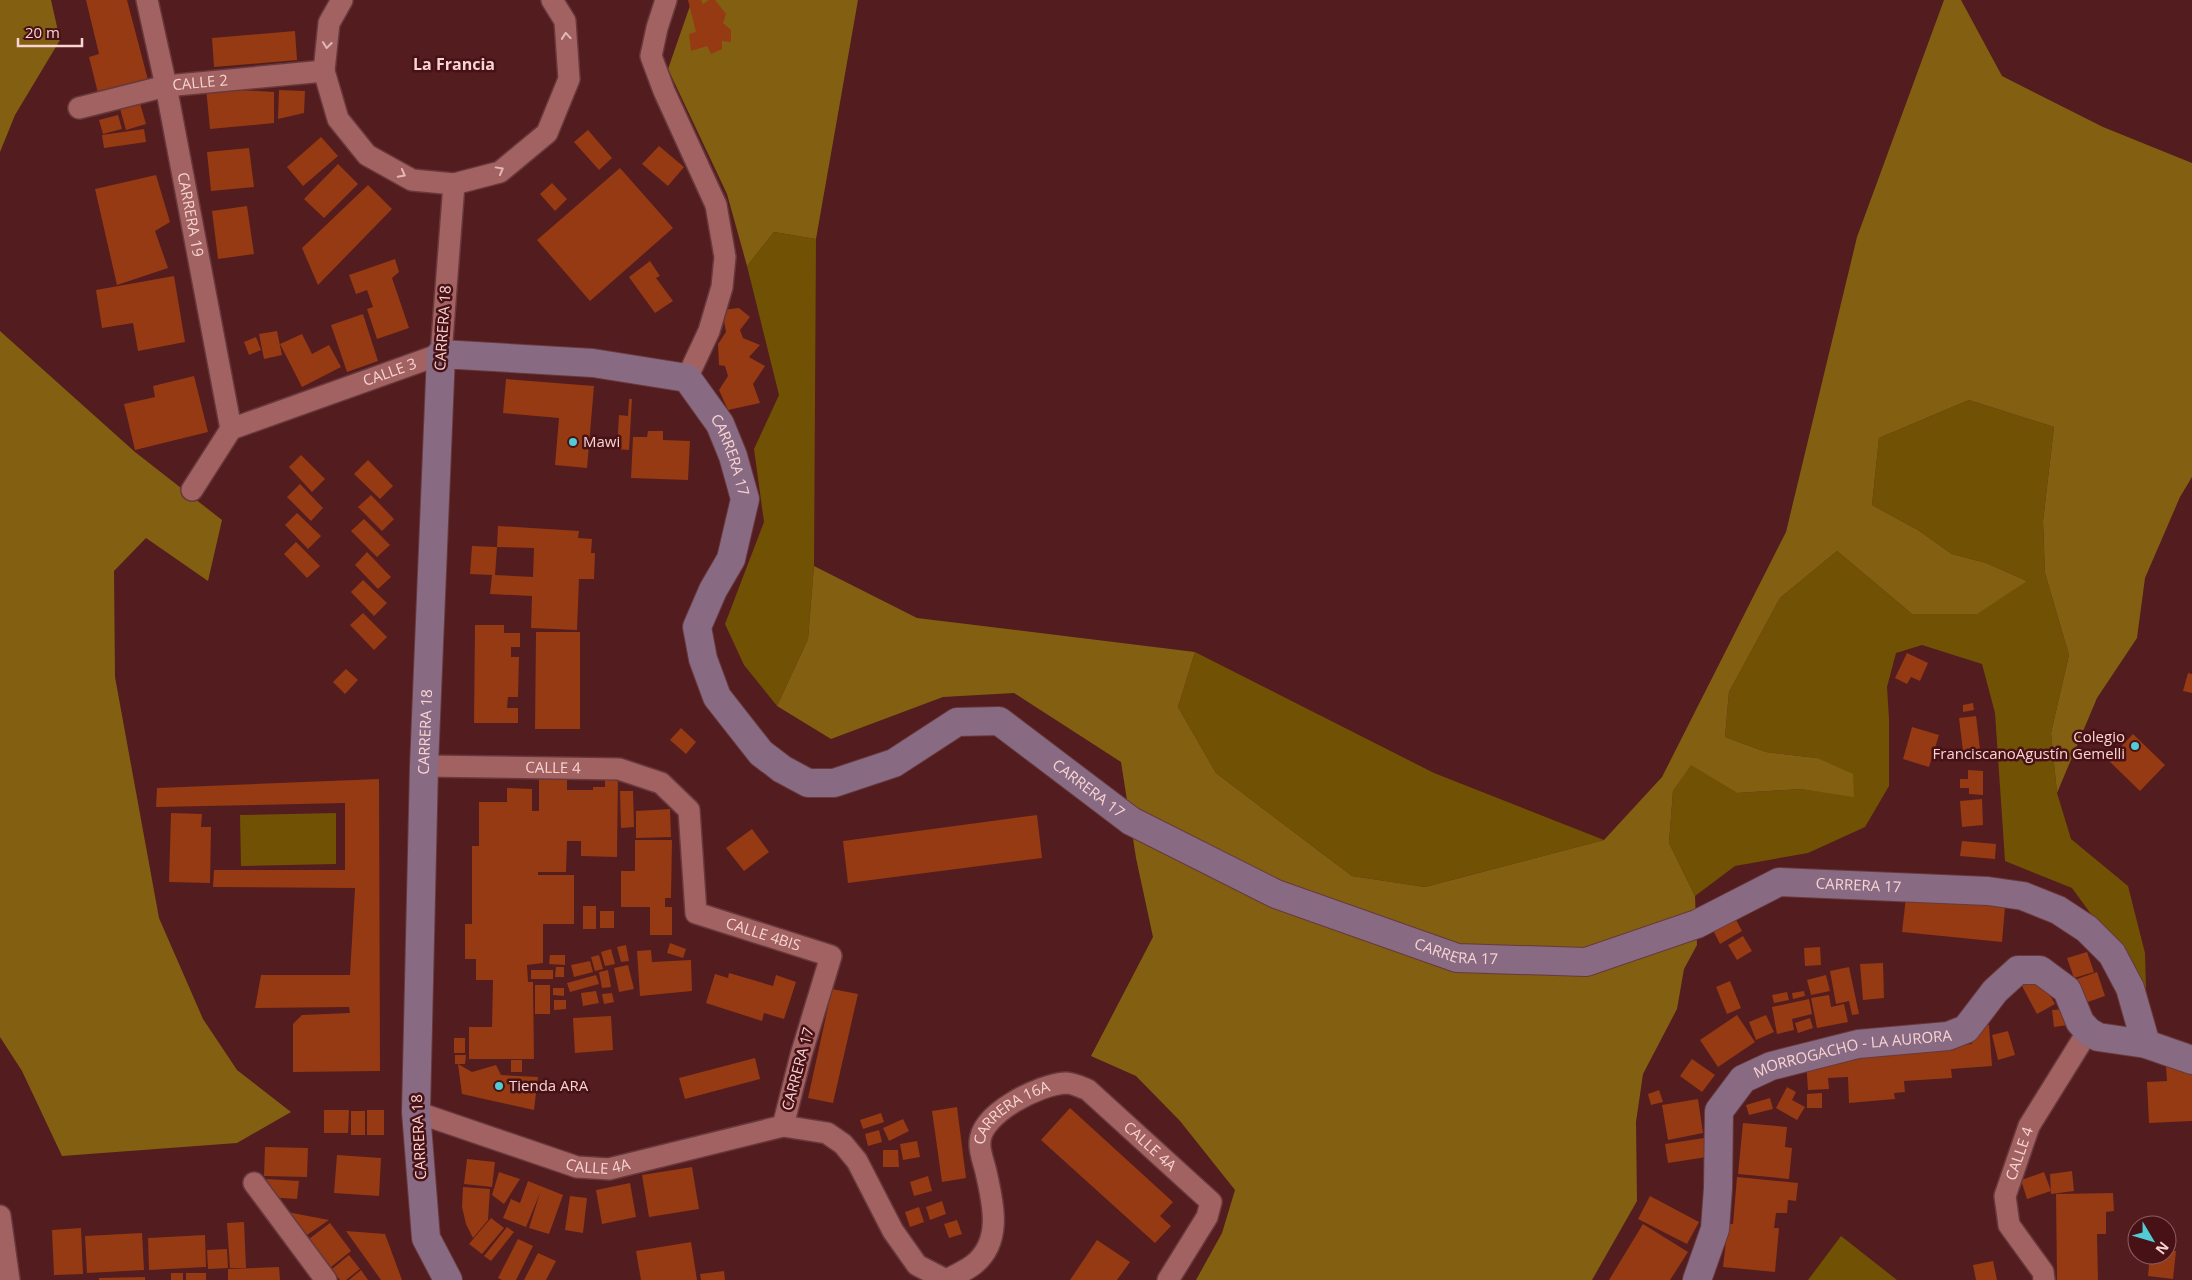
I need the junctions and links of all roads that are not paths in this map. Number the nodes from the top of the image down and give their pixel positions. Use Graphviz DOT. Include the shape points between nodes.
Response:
graph roads {
  1 [pos="147,0"];
  2 [pos="342,0"];
  3 [pos="552,0"];
  4 [pos="666,0"];
  5 [pos="324,71"];
  6 [pos="166,86"];
  7 [pos="79,108"];
  8 [pos="454,184"];
  9 [pos="441,354"];
  10 [pos="687,378"];
  11 [pos="231,429"];
  12 [pos="192,490"];
  13 [pos="424,766"];
  14 [pos="696,913"];
  15 [pos="831,956"];
  16 [pos="2088,1031"];
  17 [pos="2146,1044"];
  18 [pos="2192,1060"];
  19 [pos="1088,1090"];
  20 [pos="416,1112"];
  21 [pos="783,1126"];
  22 [pos="254,1183"];
  23 [pos="0,1216"];
  24 [pos="3,1259"];
  25 [pos="446,1278"];
  26 [pos="9,1280"];
  27 [pos="326,1280"];
  28 [pos="946,1280"];
  29 [pos="1168,1280"];
  30 [pos="1697,1280"];
  31 [pos="2044,1280"];
  1 -- 6 [label="street, CARRERA 19"];
  2 -- 5 [label="street, one-way" via="330,23"];
  8 -- 3 [label="street, one-way" via="500,172 547,133 570,79 565,21"];
  4 -- 10 [label="street" via="651,56 716,204 725,257 722,287 714,314"];
  5 -- 6 [label="street, CALLE 2"];
  5 -- 8 [label="street, one-way" via="338,119 367,155 412,180"];
  6 -- 7 [label="street, CALLE 2"];
  6 -- 11 [label="street, CARRERA 19"];
  8 -- 9 [label="street, CARRERA 18"];
  9 -- 10 [label="street, CALLE 3" via="593,363"];
  9 -- 11 [label="street, CALLE 3"];
  9 -- 13 [label="street, CARRERA 18"];
  10 -- 17 [label="street, CARRERA 17" via="720,424 733,456 744,499 731,559 697,627 703,659 717,698 761,753 808,783 834,783 894,763 956,722 1000,721 1131,821 1276,894 1457,958 1586,962 1697,924 1779,882 1988,891 2023,896 2058,910 2087,929 2112,954 2130,988"];
  11 -- 12 [label="street"];
  13 -- 14 [label="street, CALLE 4" via="619,769 661,783 689,810"];
  13 -- 20 [label="street, CARRERA 18"];
  14 -- 15 [label="street, CALLE 4BIS"];
  15 -- 21 [label="street, CARRERA 17"];
  16 -- 17 [label="street" via="2098,1037"];
  16 -- 30 [label="street, MORROGACHO - LA AURORA" via="2080,1022 2068,990 2040,970 2018,970 1996,991 1966,1029 1948,1036 1858,1044 1772,1066 1743,1079 1719,1111 1715,1229"];
  16 -- 31 [label="street, CALLE 4" via="2029,1126 2005,1196 2009,1225 2042,1272"];
  17 -- 18 [label="street"];
  19 -- 28 [label="street, CARRERA 16A" via="1068,1083 1042,1087 999,1112 986,1125 980,1142 994,1217 992,1238 974,1264"];
  19 -- 29 [label="street, CALLE 4A" via="1211,1202 1207,1217"];
  20 -- 21 [label="street, CALLE 4A" via="578,1167 609,1169"];
  20 -- 25 [label="street, CARRERA 18" via="426,1238"];
  21 -- 28 [label="street, CARRERA 16A" via="827,1132 843,1144 857,1161 893,1232 917,1266"];
  22 -- 27 [label="street"];
  23 -- 24 [label="street"];
  24 -- 26 [label="street"];
}
